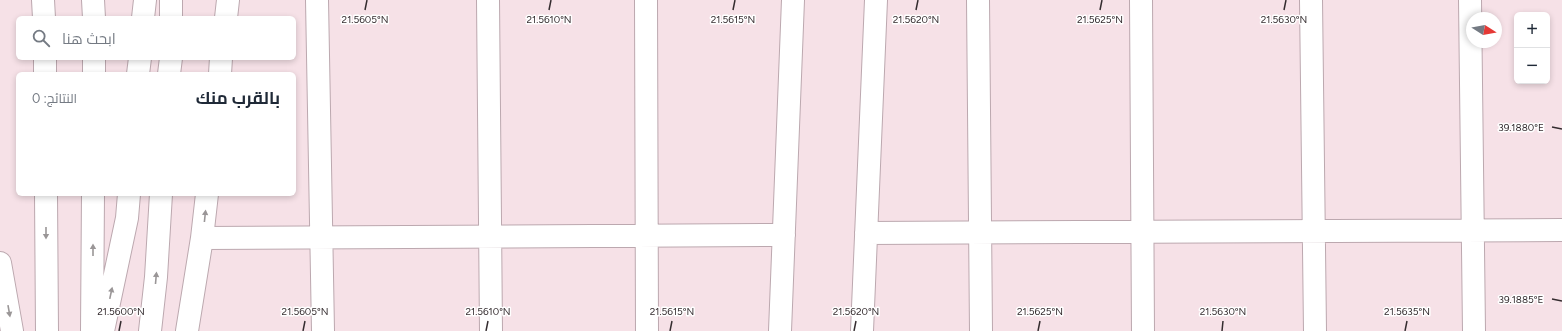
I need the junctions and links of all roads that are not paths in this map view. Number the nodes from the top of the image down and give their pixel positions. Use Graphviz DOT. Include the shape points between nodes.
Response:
graph roads {
  1 [pos="43,0"];
  2 [pos="93,0"];
  3 [pos="145,0"];
  4 [pos="171,0"];
  5 [pos="228,0"];
  6 [pos="317,0"];
  7 [pos="488,0"];
  8 [pos="646,0"];
  9 [pos="793,0"];
  10 [pos="876,0"];
  11 [pos="978,0"];
  12 [pos="1141,0"];
  13 [pos="1312,0"];
  14 [pos="1470,0"];
  15 [pos="44,16"];
  16 [pos="94,16"];
  17 [pos="143,16"];
  18 [pos="171,16"];
  19 [pos="226,16"];
  20 [pos="45,60"];
  21 [pos="94,60"];
  22 [pos="140,60"];
  23 [pos="171,60"];
  24 [pos="221,60"];
  25 [pos="45,72"];
  26 [pos="94,72"];
  27 [pos="138,72"];
  28 [pos="170,72"];
  29 [pos="220,72"];
  30 [pos="46,196"];
  31 [pos="93,196"];
  32 [pos="129,196"];
  33 [pos="161,196"];
  34 [pos="207,196"];
  35 [pos="1473,230"];
  36 [pos="1562,230"];
  37 [pos="1314,231"];
  38 [pos="1143,232"];
  39 [pos="980,233"];
  40 [pos="866,234"];
  41 [pos="784,235"];
  42 [pos="647,236"];
  43 [pos="490,237"];
  44 [pos="202,238"];
  45 [pos="321,238"];
  46 [pos="0,263"];
  47 [pos="12,331"];
  48 [pos="47,331"];
  49 [pos="92,331"];
  50 [pos="103,331"];
  51 [pos="150,331"];
  52 [pos="187,331"];
  53 [pos="323,331"];
  54 [pos="491,331"];
  55 [pos="647,331"];
  56 [pos="780,331"];
  57 [pos="862,331"];
  58 [pos="982,331"];
  59 [pos="1143,331"];
  60 [pos="1315,331"];
  61 [pos="1474,331"];
  1 -- 15 [label="street"];
  2 -- 16 [label="street"];
  3 -- 17 [label="street"];
  4 -- 18 [label="street"];
  5 -- 19 [label="street"];
  6 -- 45 [label="street"];
  7 -- 43 [label="street"];
  8 -- 42 [label="street"];
  9 -- 41 [label="street"];
  10 -- 40 [label="street"];
  11 -- 39 [label="street"];
  12 -- 38 [label="street"];
  13 -- 37 [label="street"];
  14 -- 35 [label="street"];
  20 -- 25 [label="street"];
  21 -- 26 [label="street"];
  22 -- 27 [label="street"];
  23 -- 28 [label="street"];
  24 -- 29 [label="street"];
  30 -- 48 [label="street, one-way"];
  49 -- 31 [label="street, one-way"];
  50 -- 32 [label="street, one-way" via="127,218"];
  51 -- 33 [label="street, one-way"];
  44 -- 34 [label="street, one-way"];
  35 -- 36 [label="street"];
  35 -- 37 [label="street"];
  35 -- 61 [label="street"];
  37 -- 38 [label="street"];
  37 -- 60 [label="street"];
  38 -- 39 [label="street"];
  38 -- 59 [label="street"];
  39 -- 40 [label="street"];
  39 -- 58 [label="street"];
  40 -- 57 [label="street"];
  41 -- 42 [label="street"];
  41 -- 56 [label="street"];
  42 -- 43 [label="street"];
  42 -- 55 [label="street"];
  43 -- 45 [label="street"];
  43 -- 54 [label="street"];
  44 -- 45 [label="street"];
  44 -- 52 [label="street"];
  45 -- 53 [label="street"];
  46 -- 47 [label="street, one-way"];
}
